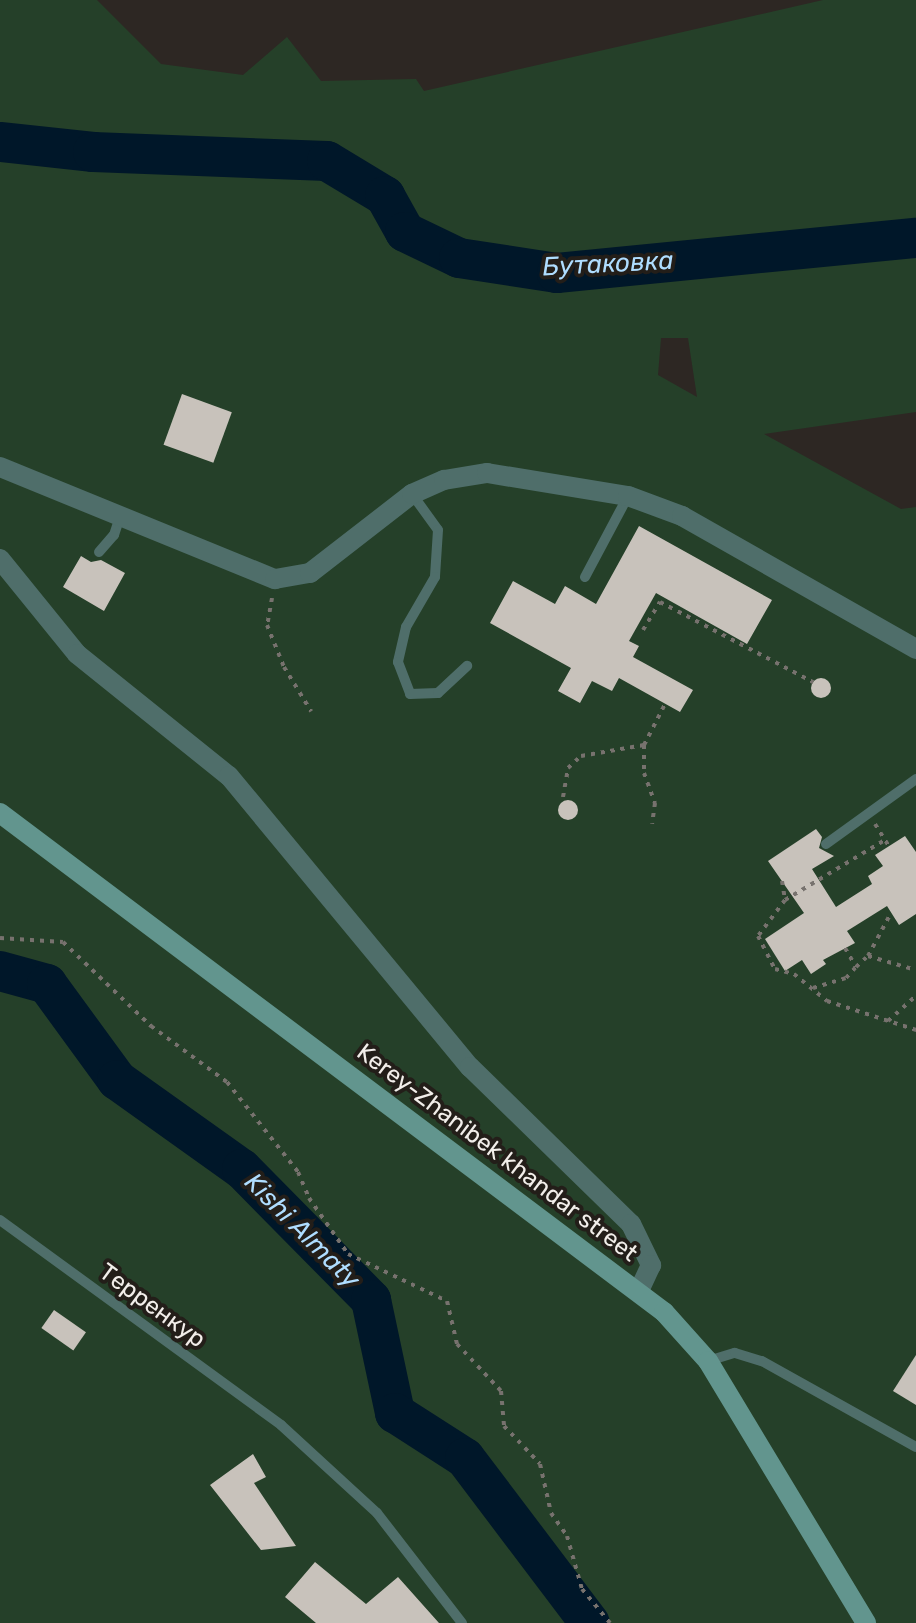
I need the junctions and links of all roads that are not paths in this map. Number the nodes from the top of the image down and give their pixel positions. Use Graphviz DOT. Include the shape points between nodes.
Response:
graph roads {
  1 [pos="0,467"];
  2 [pos="412,494"];
  3 [pos="628,496"];
  4 [pos="120,517"];
  5 [pos="99,552"];
  6 [pos="0,559"];
  7 [pos="585,577"];
  8 [pos="916,649"];
  9 [pos="467,666"];
  10 [pos="916,779"];
  11 [pos="0,813"];
  12 [pos="826,844"];
  13 [pos="0,1220"];
  14 [pos="639,1291"];
  15 [pos="708,1361"];
  16 [pos="916,1447"];
  17 [pos="462,1623"];
  18 [pos="866,1623"];
  1 -- 4 [label="street"];
  2 -- 3 [label="street" via="444,480 487,473"];
  2 -- 4 [label="street" via="310,573 275,579"];
  2 -- 9 [label="lane" via="438,530 435,577 406,627 398,662 410,694 438,693"];
  3 -- 7 [label="lane"];
  3 -- 8 [label="street" via="682,516"];
  4 -- 5 [label="lane" via="114,535"];
  6 -- 14 [label="street" via="77,654 229,776 470,1067 631,1224 651,1265"];
  10 -- 12 [label="lane"];
  11 -- 14 [label="main road, Kerey-Zhanibek khandar street" via="443,1150"];
  13 -- 17 [label="lane, Терренкур" via="281,1425 377,1513"];
  14 -- 15 [label="main road, Kerey-Zhanibek khandar street"];
  15 -- 16 [label="lane" via="735,1353 762,1361"];
  15 -- 18 [label="main road, Kerey-Zhanibek khandar street"];
}
